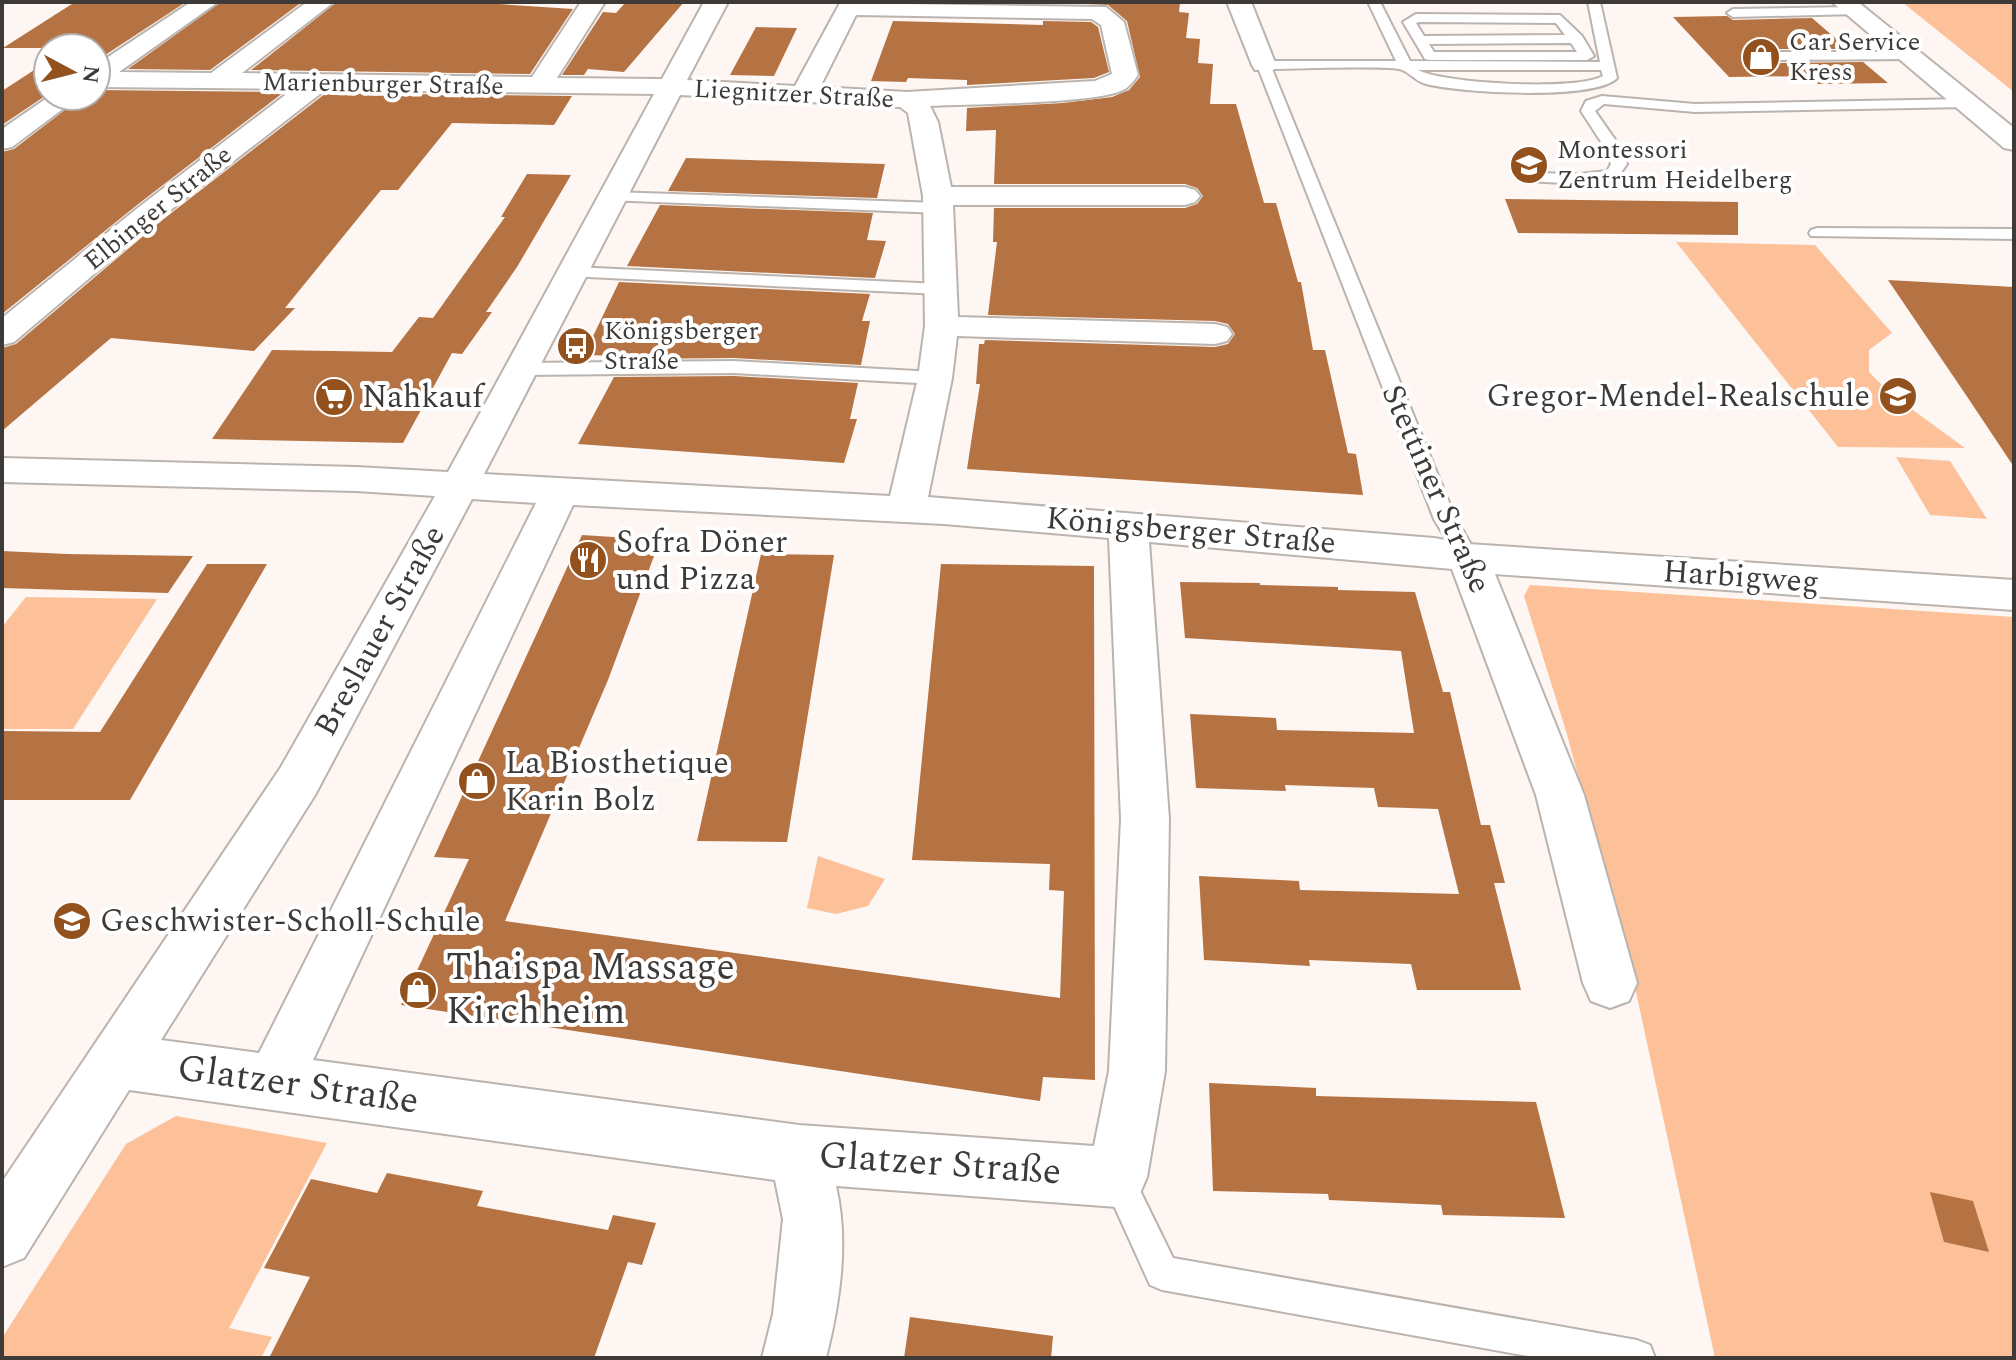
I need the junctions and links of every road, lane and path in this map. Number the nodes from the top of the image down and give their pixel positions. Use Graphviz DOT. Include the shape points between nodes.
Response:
graph roads {
  1 [pos="206,2"];
  2 [pos="322,2"];
  3 [pos="593,2"];
  4 [pos="716,2"];
  5 [pos="1239,2"];
  6 [pos="1594,2"];
  7 [pos="1375,4"];
  8 [pos="1534,4"];
  9 [pos="1480,5"];
  10 [pos="1849,6"];
  11 [pos="1733,13"];
  12 [pos="1434,18"];
  13 [pos="1510,18"];
  14 [pos="1524,39"];
  15 [pos="1577,39"];
  16 [pos="1419,40"];
  17 [pos="1478,40"];
  18 [pos="1776,56"];
  19 [pos="1910,56"];
  20 [pos="1536,57"];
  21 [pos="1405,64"];
  22 [pos="1264,65"];
  23 [pos="112,67"];
  24 [pos="1608,73"];
  25 [pos="112,79"];
  26 [pos="215,82"];
  27 [pos="316,84"];
  28 [pos="539,86"];
  29 [pos="671,87"];
  30 [pos="804,94"];
  31 [pos="907,100"];
  32 [pos="1652,102"];
  33 [pos="1967,103"];
  34 [pos="44,112"];
  35 [pos="2,141"];
  36 [pos="2014,142"];
  37 [pos="1533,178"];
  38 [pos="1185,196"];
  39 [pos="612,197"];
  40 [pos="939,202"];
  41 [pos="1817,233"];
  42 [pos="2014,234"];
  43 [pos="573,272"];
  44 [pos="940,289"];
  45 [pos="942,326"];
  46 [pos="1215,334"];
  47 [pos="2,335"];
  48 [pos="521,369"];
  49 [pos="935,378"];
  50 [pos="2,470"];
  51 [pos="460,485"];
  52 [pos="561,491"];
  53 [pos="906,509"];
  54 [pos="1128,526"];
  55 [pos="1468,558"];
  56 [pos="2014,595"];
  57 [pos="1610,983"];
  58 [pos="116,1061"];
  59 [pos="274,1082"];
  60 [pos="799,1154"];
  61 [pos="1117,1177"];
  62 [pos="2,1236"];
  63 [pos="794,1358"];
  64 [pos="1637,1358"];
  1 -- 23 [label="street"];
  2 -- 26 [label="street"];
  3 -- 28 [label="street"];
  4 -- 29 [label="street, Breslauer Straße"];
  5 -- 22 [label="street, Stettiner Straße"];
  6 -- 24 [label="lane"];
  7 -- 9 [label="lane"];
  7 -- 21 [label="lane"];
  8 -- 9 [label="lane"];
  10 -- 11 [label="lane"];
  10 -- 19 [label="street"];
  12 -- 13 [label="lane"];
  12 -- 16 [label="lane" via="1410,19"];
  12 -- 17 [label="lane"];
  13 -- 14 [label="lane"];
  13 -- 15 [label="lane" via="1560,19"];
  14 -- 15 [label="lane"];
  14 -- 17 [label="lane"];
  14 -- 20 [label="lane"];
  15 -- 20 [label="lane" via="1587,56"];
  16 -- 17 [label="lane"];
  16 -- 20 [label="lane" via="1427,54 1437,57"];
  18 -- 19 [label="lane"];
  19 -- 33 [label="street"];
  21 -- 22 [label="lane"];
  21 -- 24 [label="lane"];
  21 -- 24 [label="lane" via="1421,78 1449,85 1592,85"];
  22 -- 55 [label="lane, Stettiner Straße" via="1445,519"];
  24 -- 32 [label="lane" via="1633,95"];
  25 -- 26 [label="street, Marienburger Straße"];
  26 -- 27 [label="street, Marienburger Straße"];
  27 -- 28 [label="street, Marienburger Straße"];
  27 -- 47 [label="street, Elbinger Straße"];
  28 -- 29 [label="street, Marienburger Straße"];
  29 -- 30 [label="street, Liegnitzer Straße"];
  29 -- 39 [label="street, Breslauer Straße"];
  30 -- 31 [label="street, Liegnitzer Straße"];
  30 -- 31 [label="street" via="848,8 1098,12 1112,22 1125,75 1116,84 1095,89"];
  31 -- 40 [label="street, Liegnitzer Straße" via="925,122"];
  32 -- 33 [label="lane" via="1695,108"];
  32 -- 37 [label="lane" via="1591,104 1588,111 1619,164 1612,175"];
  33 -- 36 [label="street"];
  34 -- 35 [label="street"];
  38 -- 40 [label="street"];
  39 -- 40 [label="lane"];
  39 -- 43 [label="street, Breslauer Straße"];
  40 -- 44 [label="street, Liegnitzer Straße"];
  41 -- 42 [label="lane"];
  43 -- 44 [label="lane"];
  43 -- 48 [label="street, Breslauer Straße"];
  44 -- 45 [label="street, Liegnitzer Straße"];
  45 -- 46 [label="street"];
  45 -- 49 [label="street, Liegnitzer Straße"];
  48 -- 49 [label="lane" via="734,367"];
  48 -- 51 [label="street, Breslauer Straße"];
  49 -- 53 [label="street, Liegnitzer Straße"];
  50 -- 51 [label="street, Königsberger Straße"];
  51 -- 52 [label="street, Königsberger Straße"];
  51 -- 58 [label="street, Breslauer Straße" via="298,781"];
  52 -- 53 [label="street, Königsberger Straße"];
  52 -- 59 [label="street"];
  53 -- 54 [label="street, Königsberger Straße"];
  54 -- 55 [label="street, Königsberger Straße"];
  54 -- 61 [label="street" via="1145,819 1137,1071"];
  55 -- 56 [label="street, Harbigweg"];
  55 -- 57 [label="street, Stettiner Straße" via="1560,795"];
  58 -- 59 [label="street, Glatzer Straße"];
  58 -- 62 [label="street, Breslauer Straße"];
  59 -- 60 [label="street, Glatzer Straße"];
  60 -- 61 [label="street, Glatzer Straße"];
  60 -- 63 [label="street" via="813,1219 805,1314"];
  61 -- 64 [label="lane" via="1162,1273"];
}
